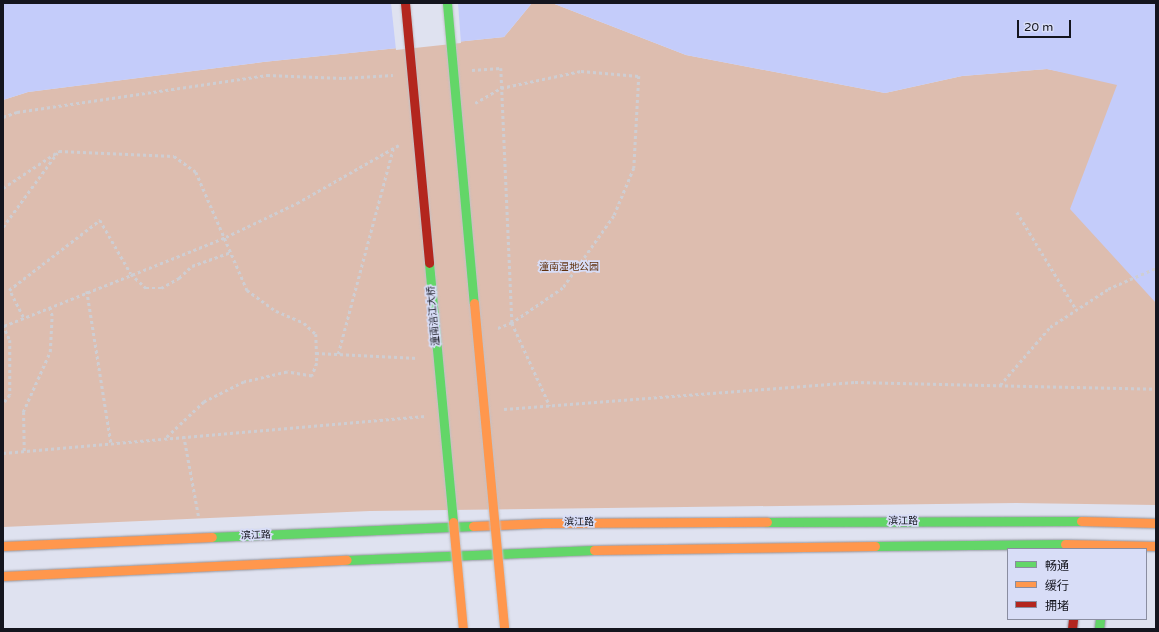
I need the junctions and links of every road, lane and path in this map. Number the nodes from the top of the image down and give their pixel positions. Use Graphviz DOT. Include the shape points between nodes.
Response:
graph roads {
  1 [pos="404,3"];
  2 [pos="447,3"];
  3 [pos="469,70"];
  4 [pos="398,75"];
  5 [pos="501,88"];
  6 [pos="467,107"];
  7 [pos="3,117"];
  8 [pos="406,142"];
  9 [pos="393,149"];
  10 [pos="59,151"];
  11 [pos="3,188"];
  12 [pos="1017,212"];
  13 [pos="3,227"];
  14 [pos="226,237"];
  15 [pos="231,252"];
  16 [pos="1156,268"];
  17 [pos="131,274"];
  18 [pos="87,291"];
  19 [pos="48,306"];
  20 [pos="1076,309"];
  21 [pos="23,317"];
  22 [pos="512,323"];
  23 [pos="3,325"];
  24 [pos="490,332"];
  25 [pos="316,353"];
  26 [pos="338,354"];
  27 [pos="424,356"];
  28 [pos="1000,386"];
  29 [pos="1156,389"];
  30 [pos="3,404"];
  31 [pos="550,406"];
  32 [pos="502,410"];
  33 [pos="432,415"];
  34 [pos="184,436"];
  35 [pos="166,438"];
  36 [pos="111,443"];
  37 [pos="24,451"];
  38 [pos="3,453"];
  39 [pos="1156,523"];
  40 [pos="1081,536"];
  41 [pos="1107,536"];
  42 [pos="203,538"];
  43 [pos="3,546"];
  44 [pos="1156,546"];
  45 [pos="3,576"];
  46 [pos="464,629"];
  47 [pos="504,629"];
  1 -- 46 [label="main road, 潼南涪江大桥, bridge"];
  2 -- 47 [label="main road, bridge"];
  3 -- 5 [label="path" via="501,68"];
  4 -- 7 [label="path" via="343,78 266,76 17,112"];
  5 -- 6 [label="path"];
  5 -- 22 [label="path"];
  5 -- 22 [label="path" via="581,71 639,76 634,168 614,216 563,288"];
  8 -- 9 [label="path"];
  9 -- 14 [label="path" via="297,204"];
  9 -- 26 [label="path"];
  10 -- 11 [label="path"];
  10 -- 13 [label="path"];
  10 -- 14 [label="path" via="174,156 196,172"];
  12 -- 20 [label="path"];
  14 -- 15 [label="path"];
  14 -- 17 [label="path"];
  15 -- 17 [label="path" via="192,266 179,278 161,288 146,288"];
  15 -- 25 [label="path" via="247,290 276,311 304,323 316,334"];
  16 -- 20 [label="path" via="1108,289"];
  17 -- 18 [label="path"];
  17 -- 21 [label="path" via="100,220 9,290"];
  18 -- 19 [label="path"];
  18 -- 36 [label="path"];
  19 -- 21 [label="path"];
  19 -- 37 [label="path" via="52,316 50,352 23,412"];
  20 -- 28 [label="path" via="1050,327"];
  21 -- 23 [label="path"];
  22 -- 24 [label="path"];
  22 -- 31 [label="path"];
  23 -- 30 [label="path" via="10,340 10,395"];
  25 -- 26 [label="path"];
  25 -- 35 [label="path" via="317,363 312,376 287,372 244,382 204,402"];
  26 -- 27 [label="path" via="417,359"];
  28 -- 29 [label="path"];
  28 -- 31 [label="path" via="855,382"];
  31 -- 32 [label="path"];
  33 -- 34 [label="path"];
  34 -- 35 [label="path"];
  34 -- 42 [label="path"];
  35 -- 36 [label="path"];
  36 -- 37 [label="path"];
  37 -- 38 [label="path"];
  39 -- 41 [label="main road, 滨江路"];
  40 -- 41 [label="main road"];
  40 -- 41 [label="main road, 滨江路"];
  40 -- 42 [label="main road, 滨江路" via="544,523"];
  40 -- 45 [label="main road" via="548,550"];
  41 -- 44 [label="main road"];
  42 -- 43 [label="main road, 滨江路"];
}
